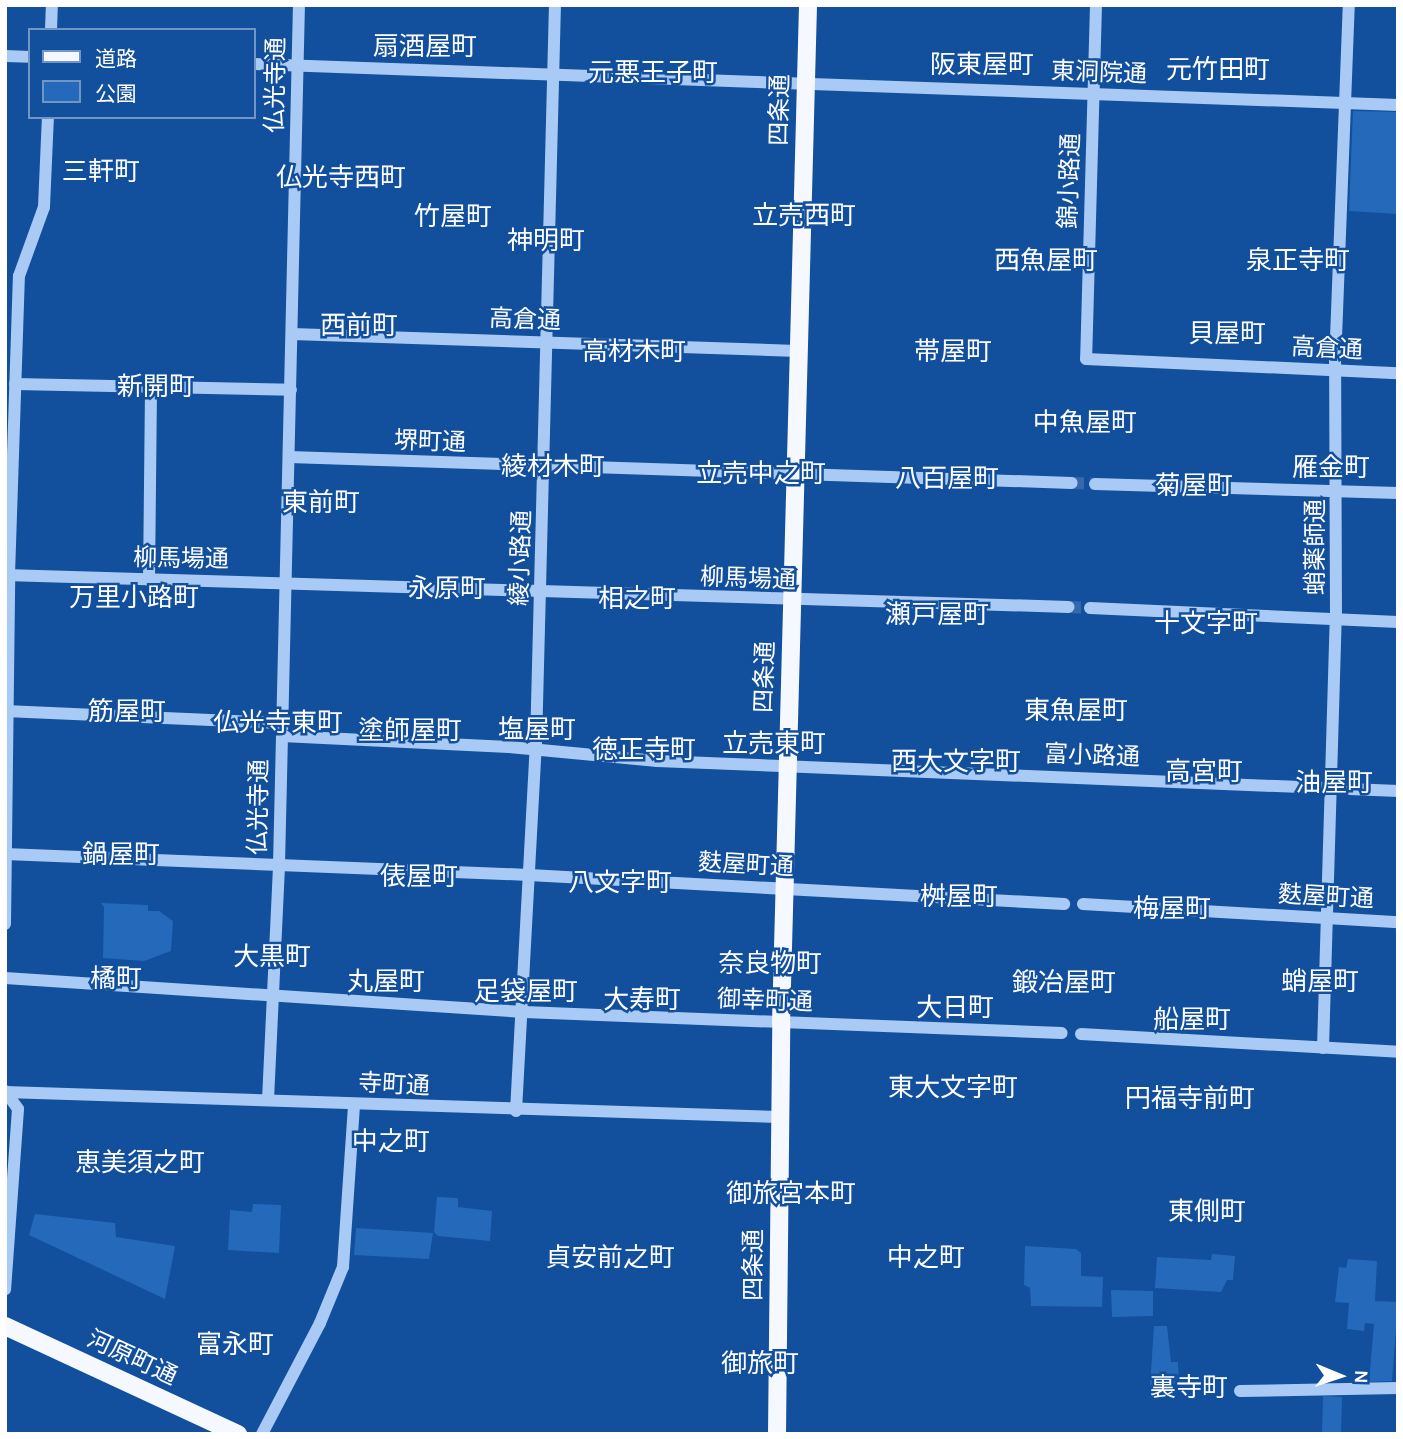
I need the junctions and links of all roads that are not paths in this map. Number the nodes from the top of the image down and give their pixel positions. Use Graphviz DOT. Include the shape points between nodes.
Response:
graph roads {
  1 [pos="52,5"];
  2 [pos="299,5"];
  3 [pos="555,5"];
  4 [pos="807,5"];
  5 [pos="1096,5"];
  6 [pos="1349,5"];
  7 [pos="51,28"];
  8 [pos="5,56"];
  9 [pos="28,57"];
  10 [pos="256,64"];
  11 [pos="297,65"];
  12 [pos="553,74"];
  13 [pos="805,82"];
  14 [pos="1093,93"];
  15 [pos="1346,104"];
  16 [pos="1398,105"];
  17 [pos="48,119"];
  18 [pos="11,322"];
  19 [pos="292,334"];
  20 [pos="548,342"];
  21 [pos="798,351"];
  22 [pos="1086,359"];
  23 [pos="1336,371"];
  24 [pos="1398,373"];
  25 [pos="15,384"];
  26 [pos="151,388"];
  27 [pos="291,390"];
  28 [pos="8,454"];
  29 [pos="289,457"];
  30 [pos="544,468"];
  31 [pos="795,473"];
  32 [pos="1072,483"];
  33 [pos="1095,484"];
  34 [pos="1337,492"];
  35 [pos="1398,493"];
  36 [pos="7,575"];
  37 [pos="149,580"];
  38 [pos="283,583"];
  39 [pos="541,590"];
  40 [pos="792,602"];
  41 [pos="1069,607"];
  42 [pos="1090,608"];
  43 [pos="1336,619"];
  44 [pos="1398,622"];
  45 [pos="7,711"];
  46 [pos="282,730"];
  47 [pos="536,749"];
  48 [pos="788,767"];
  49 [pos="1332,788"];
  50 [pos="1398,791"];
  51 [pos="6,854"];
  52 [pos="279,865"];
  53 [pos="529,875"];
  54 [pos="785,888"];
  55 [pos="1064,904"];
  56 [pos="1083,905"];
  57 [pos="1329,918"];
  58 [pos="1398,922"];
  59 [pos="5,924"];
  60 [pos="5,978"];
  61 [pos="273,995"];
  62 [pos="524,1012"];
  63 [pos="781,1023"];
  64 [pos="1062,1033"];
  65 [pos="1081,1034"];
  66 [pos="1323,1048"];
  67 [pos="1398,1052"];
  68 [pos="5,1092"];
  69 [pos="268,1100"];
  70 [pos="354,1104"];
  71 [pos="516,1111"];
  72 [pos="780,1117"];
  73 [pos="8,1247"];
  74 [pos="5,1290"];
  75 [pos="5,1326"];
  76 [pos="1398,1388"];
  77 [pos="1240,1391"];
  78 [pos="206,1427"];
  79 [pos="238,1434"];
  80 [pos="262,1434"];
  81 [pos="777,1434"];
  1 -- 7 [label="street"];
  2 -- 11 [label="street, 仏光寺通"];
  3 -- 12 [label="street, 綾小路通"];
  4 -- 13 [label="main road, 四条通"];
  5 -- 14 [label="street, 錦小路通"];
  6 -- 15 [label="street, 蛸薬師通"];
  8 -- 9 [label="street"];
  10 -- 11 [label="street, 東洞院通"];
  11 -- 12 [label="street, 東洞院通"];
  11 -- 19 [label="street, 仏光寺通"];
  12 -- 13 [label="street, 東洞院通"];
  12 -- 20 [label="street, 綾小路通"];
  13 -- 14 [label="street, 東洞院通"];
  13 -- 21 [label="main road, 四条通"];
  14 -- 15 [label="street, 東洞院通"];
  14 -- 22 [label="street, 錦小路通"];
  15 -- 16 [label="street, 東洞院通"];
  15 -- 23 [label="street, 蛸薬師通"];
  17 -- 18 [label="street" via="44,207 19,275"];
  18 -- 25 [label="street"];
  19 -- 20 [label="street, 高倉通"];
  19 -- 27 [label="street, 仏光寺通"];
  20 -- 21 [label="street, 高倉通"];
  20 -- 30 [label="street, 綾小路通"];
  21 -- 31 [label="main road, 四条通"];
  22 -- 23 [label="street, 高倉通"];
  23 -- 24 [label="street, 高倉通"];
  23 -- 34 [label="street, 蛸薬師通"];
  25 -- 26 [label="street"];
  25 -- 28 [label="street"];
  26 -- 27 [label="street"];
  26 -- 37 [label="street"];
  27 -- 29 [label="street, 仏光寺通"];
  28 -- 36 [label="street"];
  29 -- 30 [label="street, 堺町通"];
  29 -- 38 [label="street, 仏光寺通"];
  30 -- 31 [label="street, 堺町通"];
  30 -- 39 [label="street, 綾小路通"];
  31 -- 32 [label="street, 堺町通"];
  31 -- 40 [label="main road, 四条通"];
  33 -- 34 [label="street"];
  34 -- 35 [label="street"];
  34 -- 43 [label="street, 蛸薬師通"];
  36 -- 37 [label="street, 柳馬場通"];
  36 -- 45 [label="street"];
  37 -- 38 [label="street, 柳馬場通"];
  38 -- 39 [label="street, 柳馬場通"];
  38 -- 46 [label="street, 仏光寺通"];
  39 -- 40 [label="street, 柳馬場通"];
  39 -- 47 [label="street, 綾小路通"];
  40 -- 41 [label="street, 柳馬場通"];
  40 -- 48 [label="main road, 四条通"];
  42 -- 43 [label="street"];
  43 -- 44 [label="street"];
  43 -- 49 [label="street, 蛸薬師通"];
  45 -- 46 [label="street, 富小路通"];
  45 -- 51 [label="street"];
  46 -- 47 [label="street, 富小路通"];
  46 -- 52 [label="street, 仏光寺通"];
  47 -- 48 [label="street, 富小路通"];
  47 -- 53 [label="street, 綾小路通"];
  48 -- 49 [label="street, 富小路通"];
  48 -- 54 [label="main road, 四条通"];
  49 -- 50 [label="street, 富小路通"];
  49 -- 57 [label="street, 蛸薬師通"];
  51 -- 52 [label="street, 麩屋町通"];
  51 -- 59 [label="street"];
  52 -- 53 [label="street, 麩屋町通"];
  52 -- 61 [label="street, 仏光寺通"];
  53 -- 54 [label="street, 麩屋町通"];
  53 -- 62 [label="street, 綾小路通"];
  54 -- 55 [label="street, 麩屋町通"];
  54 -- 63 [label="main road, 四条通"];
  56 -- 57 [label="street, 麩屋町通"];
  57 -- 58 [label="street, 麩屋町通"];
  57 -- 66 [label="street, 蛸薬師通"];
  60 -- 61 [label="street, 御幸町通"];
  61 -- 62 [label="street, 御幸町通"];
  61 -- 69 [label="street, 仏光寺通"];
  62 -- 63 [label="street, 御幸町通"];
  62 -- 71 [label="street, 綾小路通"];
  63 -- 64 [label="street, 御幸町通"];
  63 -- 72 [label="main road, 四条通"];
  65 -- 66 [label="street"];
  66 -- 67 [label="street"];
  68 -- 69 [label="street, 寺町通"];
  68 -- 73 [label="street" via="18,1109"];
  69 -- 70 [label="street, 寺町通"];
  70 -- 71 [label="street, 寺町通"];
  70 -- 80 [label="street" via="343,1267 320,1323"];
  71 -- 72 [label="street, 寺町通"];
  72 -- 81 [label="main road, 四条通"];
  73 -- 74 [label="street"];
  75 -- 78 [label="main road, 河原町通"];
  76 -- 77 [label="street"];
  78 -- 79 [label="main road, 河原町通"];
}
